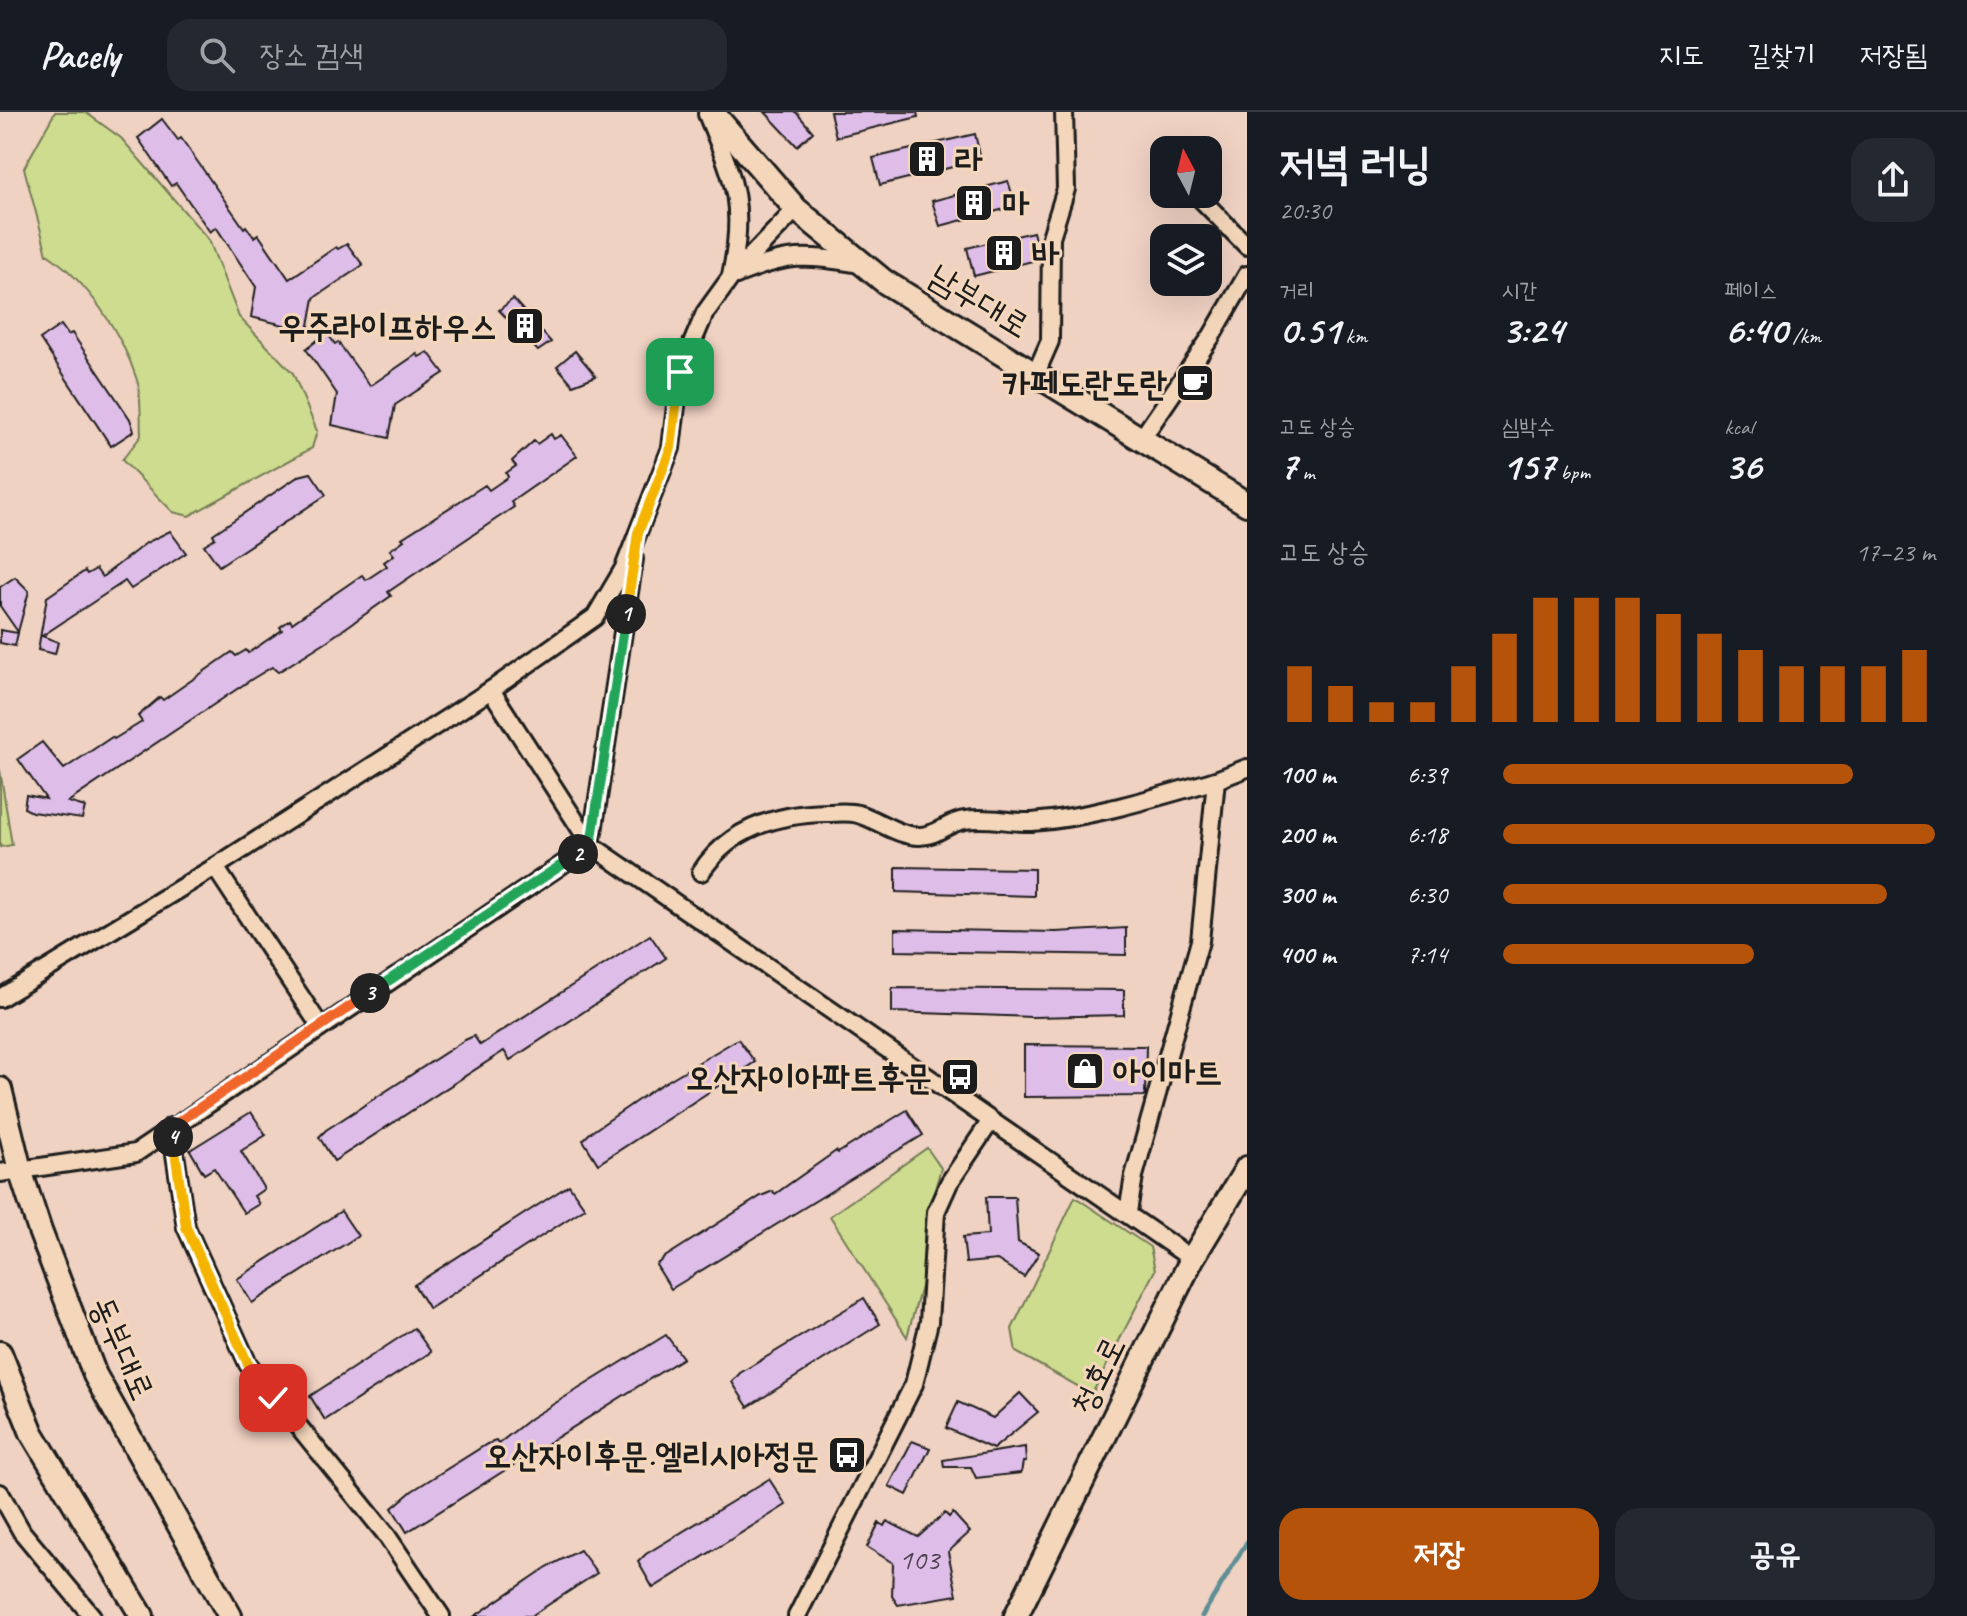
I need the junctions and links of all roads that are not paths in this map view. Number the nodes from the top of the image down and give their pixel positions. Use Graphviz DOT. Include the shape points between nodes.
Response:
graph roads {
  1 [pos="709,112"];
  2 [pos="1064,112"];
  3 [pos="1210,208"];
  4 [pos="796,209"];
  5 [pos="1247,246"];
  6 [pos="863,265"];
  7 [pos="1247,275"];
  8 [pos="731,277"];
  9 [pos="1036,373"];
  10 [pos="1142,438"];
  11 [pos="1247,504"];
  12 [pos="638,533"];
  13 [pos="595,617"];
  14 [pos="624,627"];
  15 [pos="491,690"];
  16 [pos="1247,768"];
  17 [pos="1216,780"];
  18 [pos="591,845"];
  19 [pos="215,867"];
  20 [pos="701,872"];
  21 [pos="0,998"];
  22 [pos="320,1026"];
  23 [pos="0,1089"];
  24 [pos="990,1122"];
  25 [pos="171,1127"];
  26 [pos="1247,1168"];
  27 [pos="10,1172"];
  28 [pos="1128,1212"];
  29 [pos="1192,1259"];
  30 [pos="0,1353"];
  31 [pos="0,1493"];
  32 [pos="92,1616"];
  33 [pos="142,1616"];
  34 [pos="230,1616"];
  35 [pos="441,1616"];
  36 [pos="797,1616"];
  37 [pos="1016,1616"];
  1 -- 4 [label="main road, 남부대로"];
  1 -- 8 [label="street" via="739,204"];
  2 -- 9 [label="street" via="1066,189 1051,237 1050,341"];
  3 -- 5 [label="street"];
  4 -- 6 [label="main road, 남부대로"];
  4 -- 8 [label="street"];
  6 -- 8 [label="street" via="814,256 779,258"];
  6 -- 9 [label="main road, 남부대로"];
  7 -- 10 [label="street"];
  8 -- 12 [label="street" via="705,313 680,372 671,448"];
  9 -- 10 [label="main road, 남부대로"];
  10 -- 11 [label="main road, 남부대로"];
  12 -- 13 [label="street"];
  12 -- 14 [label="street"];
  13 -- 14 [label="street"];
  13 -- 15 [label="street"];
  14 -- 18 [label="street"];
  15 -- 18 [label="street"];
  15 -- 19 [label="street"];
  16 -- 17 [label="street"];
  17 -- 20 [label="street" via="1032,822 968,819 947,824 933,835 897,832 855,813 767,821 736,834"];
  17 -- 28 [label="street" via="1200,941"];
  18 -- 22 [label="street"];
  18 -- 24 [label="street"];
  19 -- 21 [label="street"];
  19 -- 22 [label="street"];
  22 -- 25 [label="street"];
  23 -- 27 [label="main road, 동부대로"];
  24 -- 28 [label="street"];
  24 -- 36 [label="street" via="936,1212 929,1322 914,1384"];
  25 -- 27 [label="street" via="136,1153"];
  25 -- 35 [label="street" via="186,1227 248,1364 385,1533"];
  26 -- 29 [label="main road, 청호로"];
  27 -- 34 [label="main road, 동부대로" via="95,1375"];
  28 -- 29 [label="street"];
  29 -- 37 [label="main road, 청호로"];
  30 -- 33 [label="main road" via="32,1433"];
  31 -- 32 [label="street" via="22,1532"];
}
